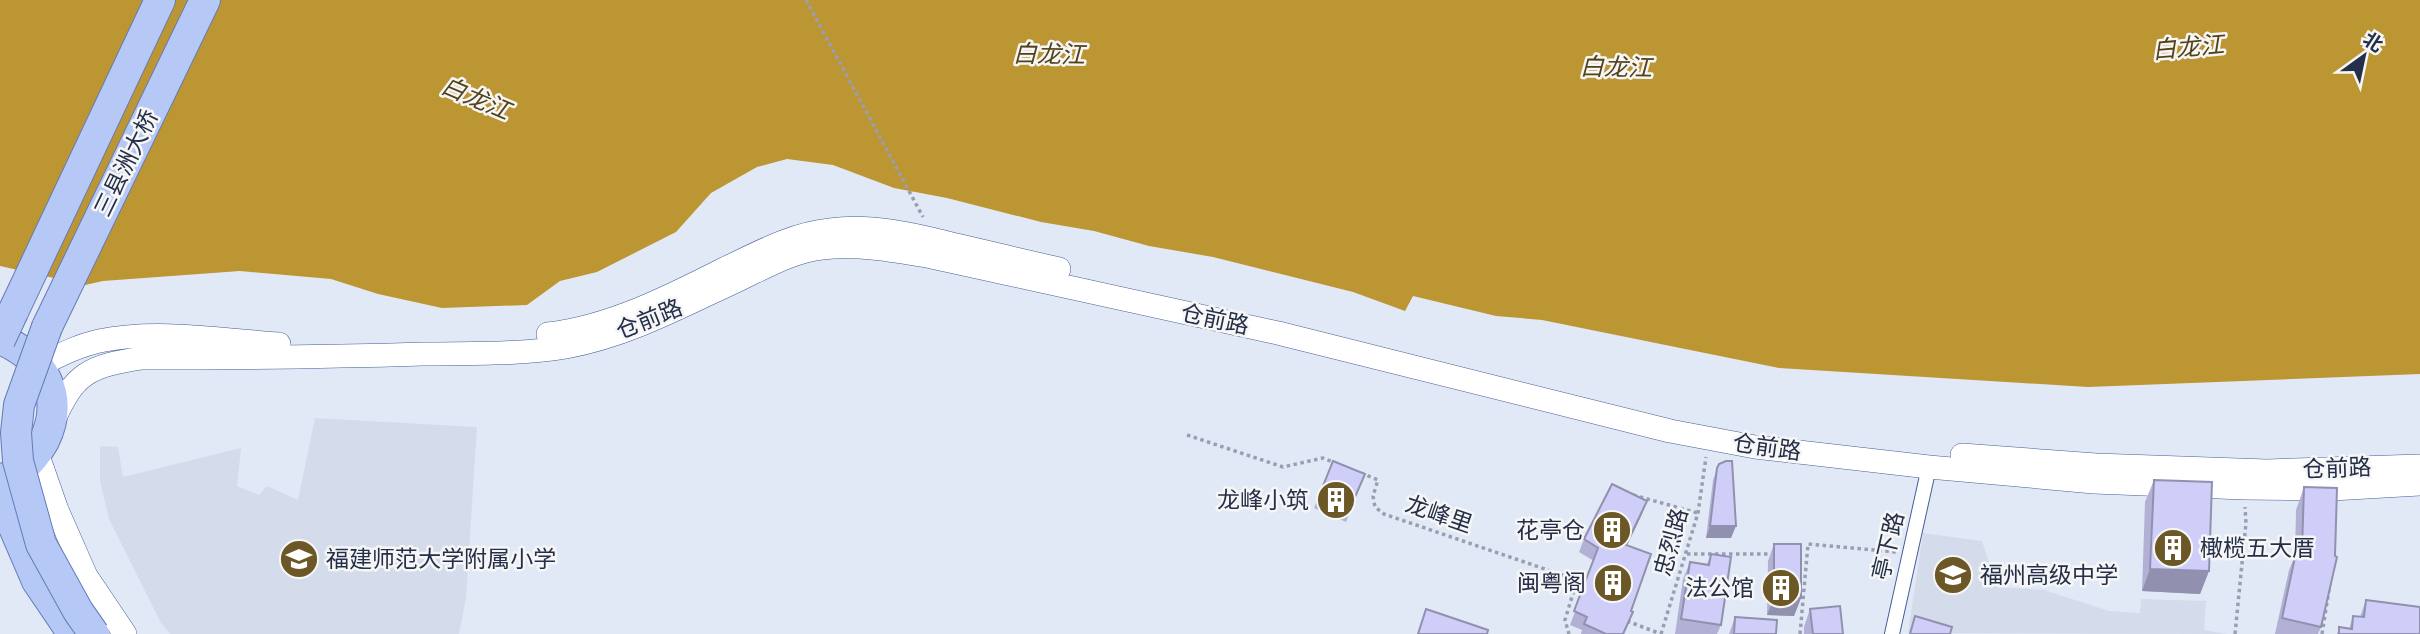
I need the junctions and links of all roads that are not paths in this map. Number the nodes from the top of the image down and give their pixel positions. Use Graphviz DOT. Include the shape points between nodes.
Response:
graph roads {
  1 [pos="160,0"];
  2 [pos="205,0"];
  3 [pos="7,322"];
  4 [pos="47,327"];
  5 [pos="0,339"];
  6 [pos="38,366"];
  7 [pos="0,419"];
  8 [pos="51,425"];
  9 [pos="37,453"];
  10 [pos="2420,466"];
  11 [pos="1929,467"];
  12 [pos="0,480"];
  13 [pos="2420,484"];
  14 [pos="0,495"];
  15 [pos="0,527"];
  16 [pos="60,625"];
  17 [pos="94,634"];
  18 [pos="125,634"];
  19 [pos="1892,634"];
  1 -- 3 [label="main road, 三县洲大桥"];
  2 -- 4 [label="main road, 三县洲大桥"];
  3 -- 5 [label="main road, 三县洲大桥, bridge"];
  4 -- 7 [label="main road, bridge"];
  4 -- 17 [label="main road, bridge" via="19,405 18,461 41,544"];
  5 -- 6 [label="main road" via="22,349"];
  6 -- 8 [label="main road" via="50,389"];
  6 -- 10 [label="street, 仓前路" via="75,348 121,338 303,345 554,334 631,312 773,245 810,233 864,228 935,240 1733,432 2096,464 2267,471"];
  8 -- 9 [label="main road"];
  8 -- 11 [label="street, 仓前路" via="75,382 123,361 564,347 648,323 780,260 819,248 850,247 927,256 1278,333 1670,431 1755,447"];
  9 -- 12 [label="main road" via="24,469"];
  9 -- 18 [label="street" via="86,576"];
  11 -- 13 [label="street, 仓前路" via="2094,482 2244,488"];
  11 -- 19 [label="street, 亭下路"];
  14 -- 16 [label="main road"];
  15 -- 16 [label="main road" via="23,580"];
}
